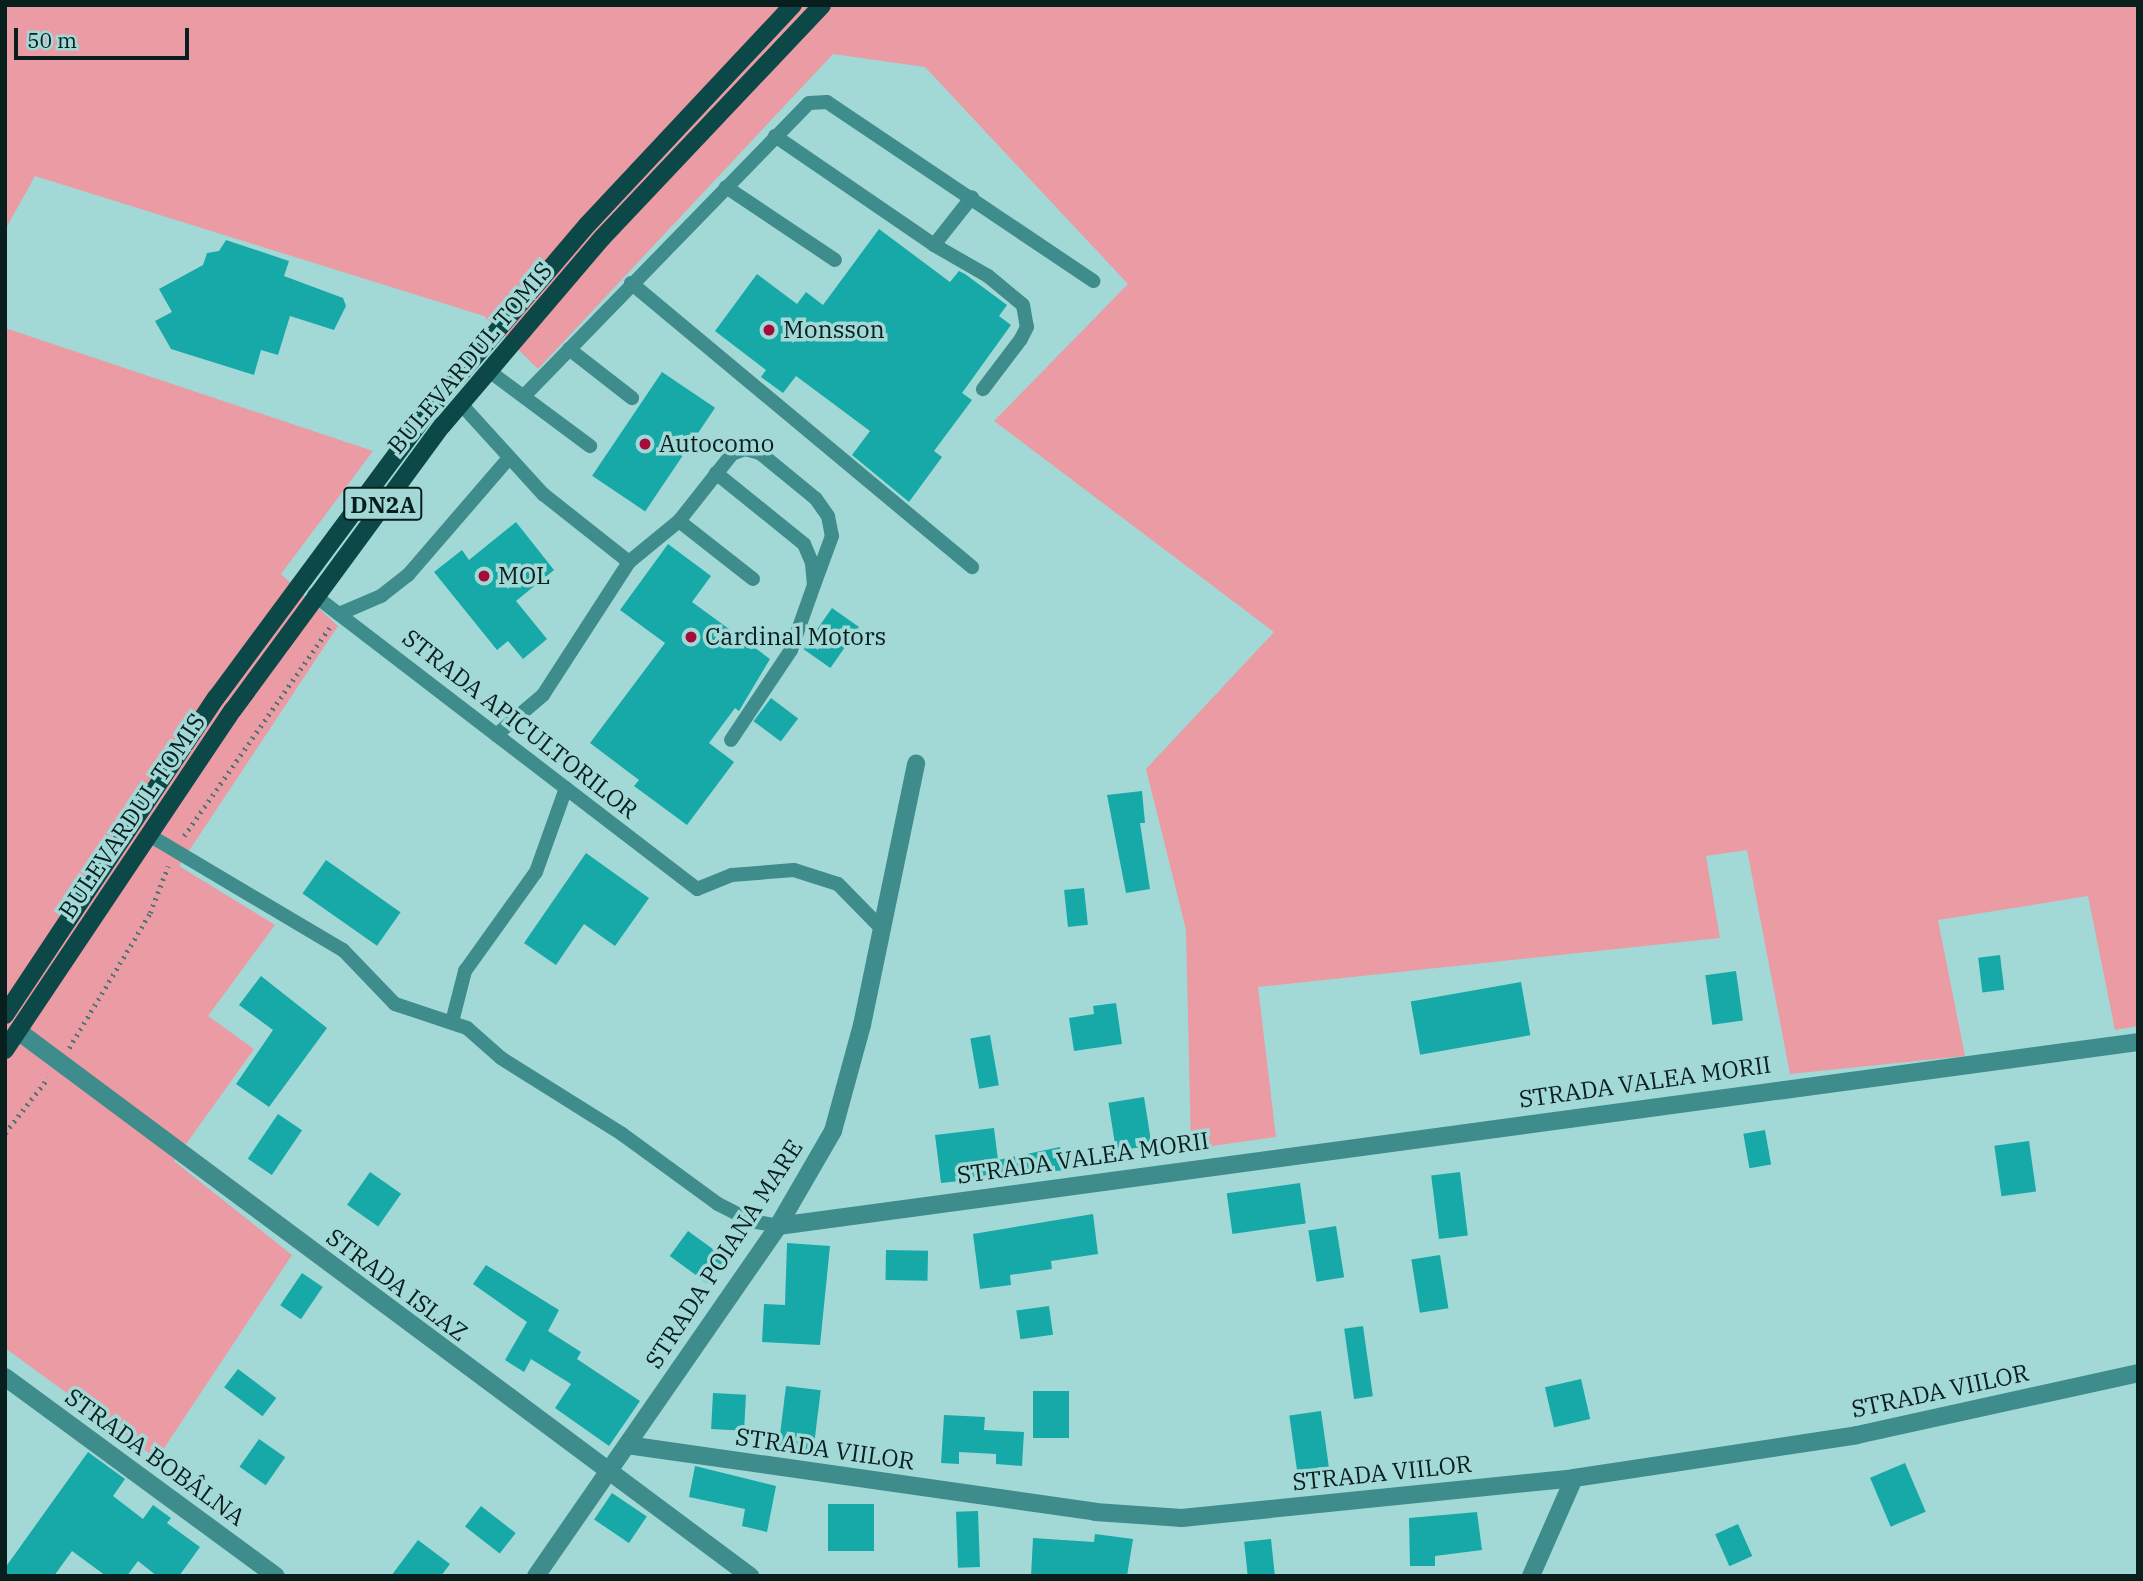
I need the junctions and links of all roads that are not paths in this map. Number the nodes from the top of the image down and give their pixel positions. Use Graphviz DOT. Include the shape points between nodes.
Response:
graph roads {
  1 [pos="793,5"];
  2 [pos="822,5"];
  3 [pos="775,135"];
  4 [pos="726,187"];
  5 [pos="972,197"];
  6 [pos="934,245"];
  7 [pos="835,260"];
  8 [pos="1093,281"];
  9 [pos="631,283"];
  10 [pos="569,349"];
  11 [pos="489,371"];
  12 [pos="984,389"];
  13 [pos="525,395"];
  14 [pos="632,398"];
  15 [pos="461,404"];
  16 [pos="590,446"];
  17 [pos="508,458"];
  18 [pos="716,473"];
  19 [pos="679,521"];
  20 [pos="629,562"];
  21 [pos="972,567"];
  22 [pos="753,579"];
  23 [pos="814,585"];
  24 [pos="314,596"];
  25 [pos="339,614"];
  26 [pos="496,735"];
  27 [pos="731,740"];
  28 [pos="916,764"];
  29 [pos="566,788"];
  30 [pos="149,835"];
  31 [pos="882,929"];
  32 [pos="5,1015"];
  33 [pos="452,1022"];
  34 [pos="18,1031"];
  35 [pos="2138,1042"];
  36 [pos="5,1050"];
  37 [pos="778,1226"];
  38 [pos="2138,1373"];
  39 [pos="5,1377"];
  40 [pos="627,1445"];
  41 [pos="607,1473"];
  42 [pos="1574,1478"];
  43 [pos="276,1576"];
  44 [pos="536,1576"];
  45 [pos="750,1576"];
  46 [pos="1531,1576"];
  1 -- 32 [label="main road, BULEVARDUL TOMIS / DN2A" via="587,225 426,413 216,698"];
  2 -- 11 [label="main road, BULEVARDUL TOMIS / DN2A" via="602,238"];
  3 -- 4 [label="lane"];
  3 -- 5 [label="lane" via="809,103 827,102"];
  3 -- 6 [label="lane"];
  4 -- 7 [label="lane"];
  4 -- 9 [label="lane"];
  5 -- 6 [label="lane"];
  5 -- 8 [label="lane"];
  6 -- 12 [label="lane" via="1011,292 1027,313 1021,339"];
  9 -- 10 [label="lane"];
  9 -- 21 [label="lane"];
  10 -- 13 [label="lane"];
  10 -- 14 [label="lane"];
  11 -- 13 [label="lane"];
  11 -- 15 [label="main road, BULEVARDUL TOMIS / DN2A"];
  13 -- 16 [label="lane"];
  15 -- 17 [label="lane"];
  15 -- 24 [label="main road, BULEVARDUL TOMIS / DN2A"];
  17 -- 20 [label="lane" via="543,494"];
  17 -- 25 [label="lane" via="408,575 381,596"];
  18 -- 19 [label="lane"];
  18 -- 23 [label="lane" via="804,544"];
  18 -- 23 [label="lane" via="732,454 745,449 760,453 816,499 828,516 832,536"];
  19 -- 20 [label="lane"];
  19 -- 22 [label="lane"];
  20 -- 26 [label="lane" via="543,695"];
  23 -- 27 [label="lane" via="791,650"];
  24 -- 25 [label="lane, STRADA APICULTORILOR"];
  24 -- 30 [label="main road, BULEVARDUL TOMIS / DN2A"];
  25 -- 26 [label="lane, STRADA APICULTORILOR"];
  26 -- 29 [label="lane, STRADA APICULTORILOR"];
  28 -- 31 [label="street, STRADA POIANA MARE"];
  29 -- 31 [label="lane, STRADA APICULTORILOR" via="697,889 732,875 794,870 838,884"];
  29 -- 33 [label="lane" via="536,872 465,971"];
  30 -- 33 [label="lane, STRADA VALEA MORII" via="343,950 395,1004"];
  30 -- 34 [label="main road, BULEVARDUL TOMIS / DN2A"];
  31 -- 37 [label="street, STRADA POIANA MARE" via="834,1131"];
  33 -- 37 [label="lane, STRADA VALEA MORII" via="546,1089 622,1134 718,1204 751,1220"];
  34 -- 36 [label="main road, BULEVARDUL TOMIS / DN2A"];
  34 -- 41 [label="street, STRADA ISLAZ"];
  35 -- 37 [label="street, STRADA VALEA MORII"];
  37 -- 40 [label="street, STRADA POIANA MARE"];
  38 -- 42 [label="street, STRADA VIILOR" via="1857,1435"];
  39 -- 43 [label="street, STRADA BOBÂLNA"];
  40 -- 41 [label="street, STRADA POIANA MARE"];
  40 -- 42 [label="street, STRADA VIILOR" via="1095,1512 1182,1518"];
  41 -- 44 [label="street, STRADA POIANA MARE"];
  41 -- 45 [label="street, STRADA ISLAZ"];
  42 -- 46 [label="street"];
}
